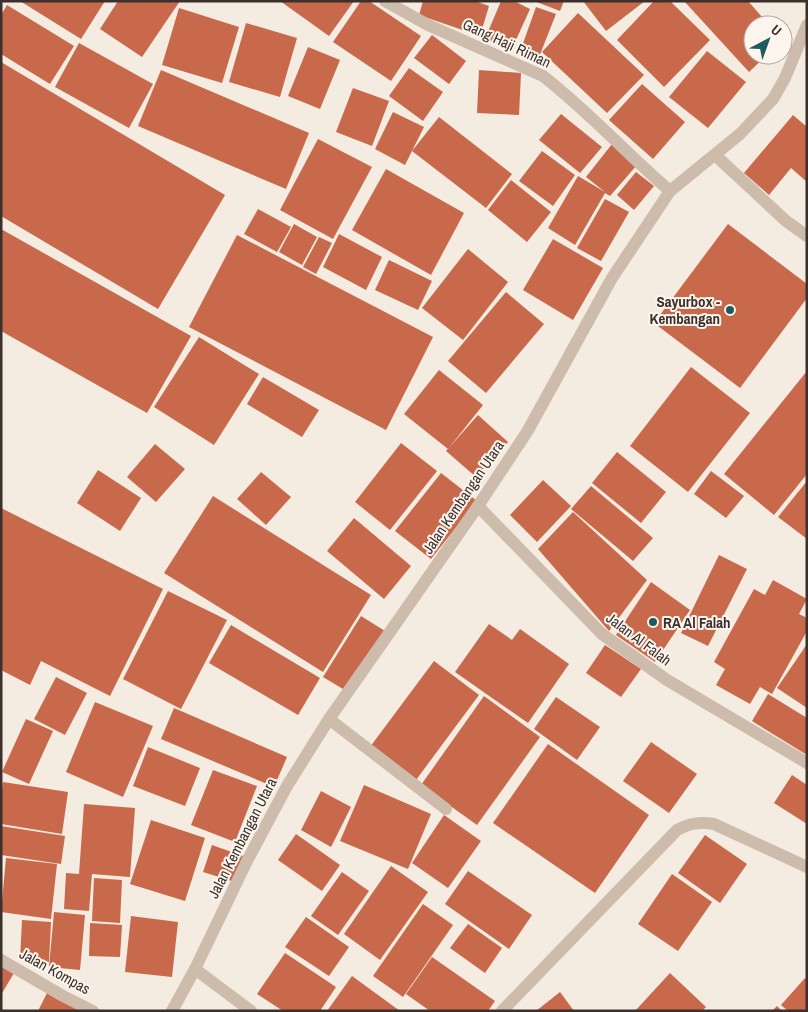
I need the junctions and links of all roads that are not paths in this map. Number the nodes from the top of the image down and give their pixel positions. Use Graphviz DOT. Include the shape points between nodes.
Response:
graph roads {
  1 [pos="385,1"];
  2 [pos="807,25"];
  3 [pos="715,155"];
  4 [pos="670,191"];
  5 [pos="807,236"];
  6 [pos="478,506"];
  7 [pos="329,720"];
  8 [pos="807,763"];
  9 [pos="446,810"];
  10 [pos="807,868"];
  11 [pos="1,960"];
  12 [pos="195,969"];
  13 [pos="93,1011"];
  14 [pos="172,1011"];
  15 [pos="250,1011"];
  16 [pos="502,1011"];
  1 -- 4 [label="street, Gang Haji Riman" via="428,25 543,76"];
  2 -- 3 [label="street, Jalan Kembangan Utara" via="786,78 773,100"];
  3 -- 4 [label="street, Jalan Kembangan Utara"];
  3 -- 5 [label="street" via="786,221"];
  4 -- 6 [label="street, Jalan Kembangan Utara" via="612,278 527,432"];
  6 -- 7 [label="street, Jalan Kembangan Utara"];
  6 -- 8 [label="street, Jalan Al Falah" via="602,634 667,680"];
  7 -- 9 [label="street"];
  7 -- 12 [label="street, Jalan Kembangan Utara" via="287,786"];
  10 -- 16 [label="street" via="714,824 689,824 677,830"];
  11 -- 13 [label="street, Jalan Kompas"];
  12 -- 14 [label="street, Jalan Kembangan Utara"];
  12 -- 15 [label="street"];
}
